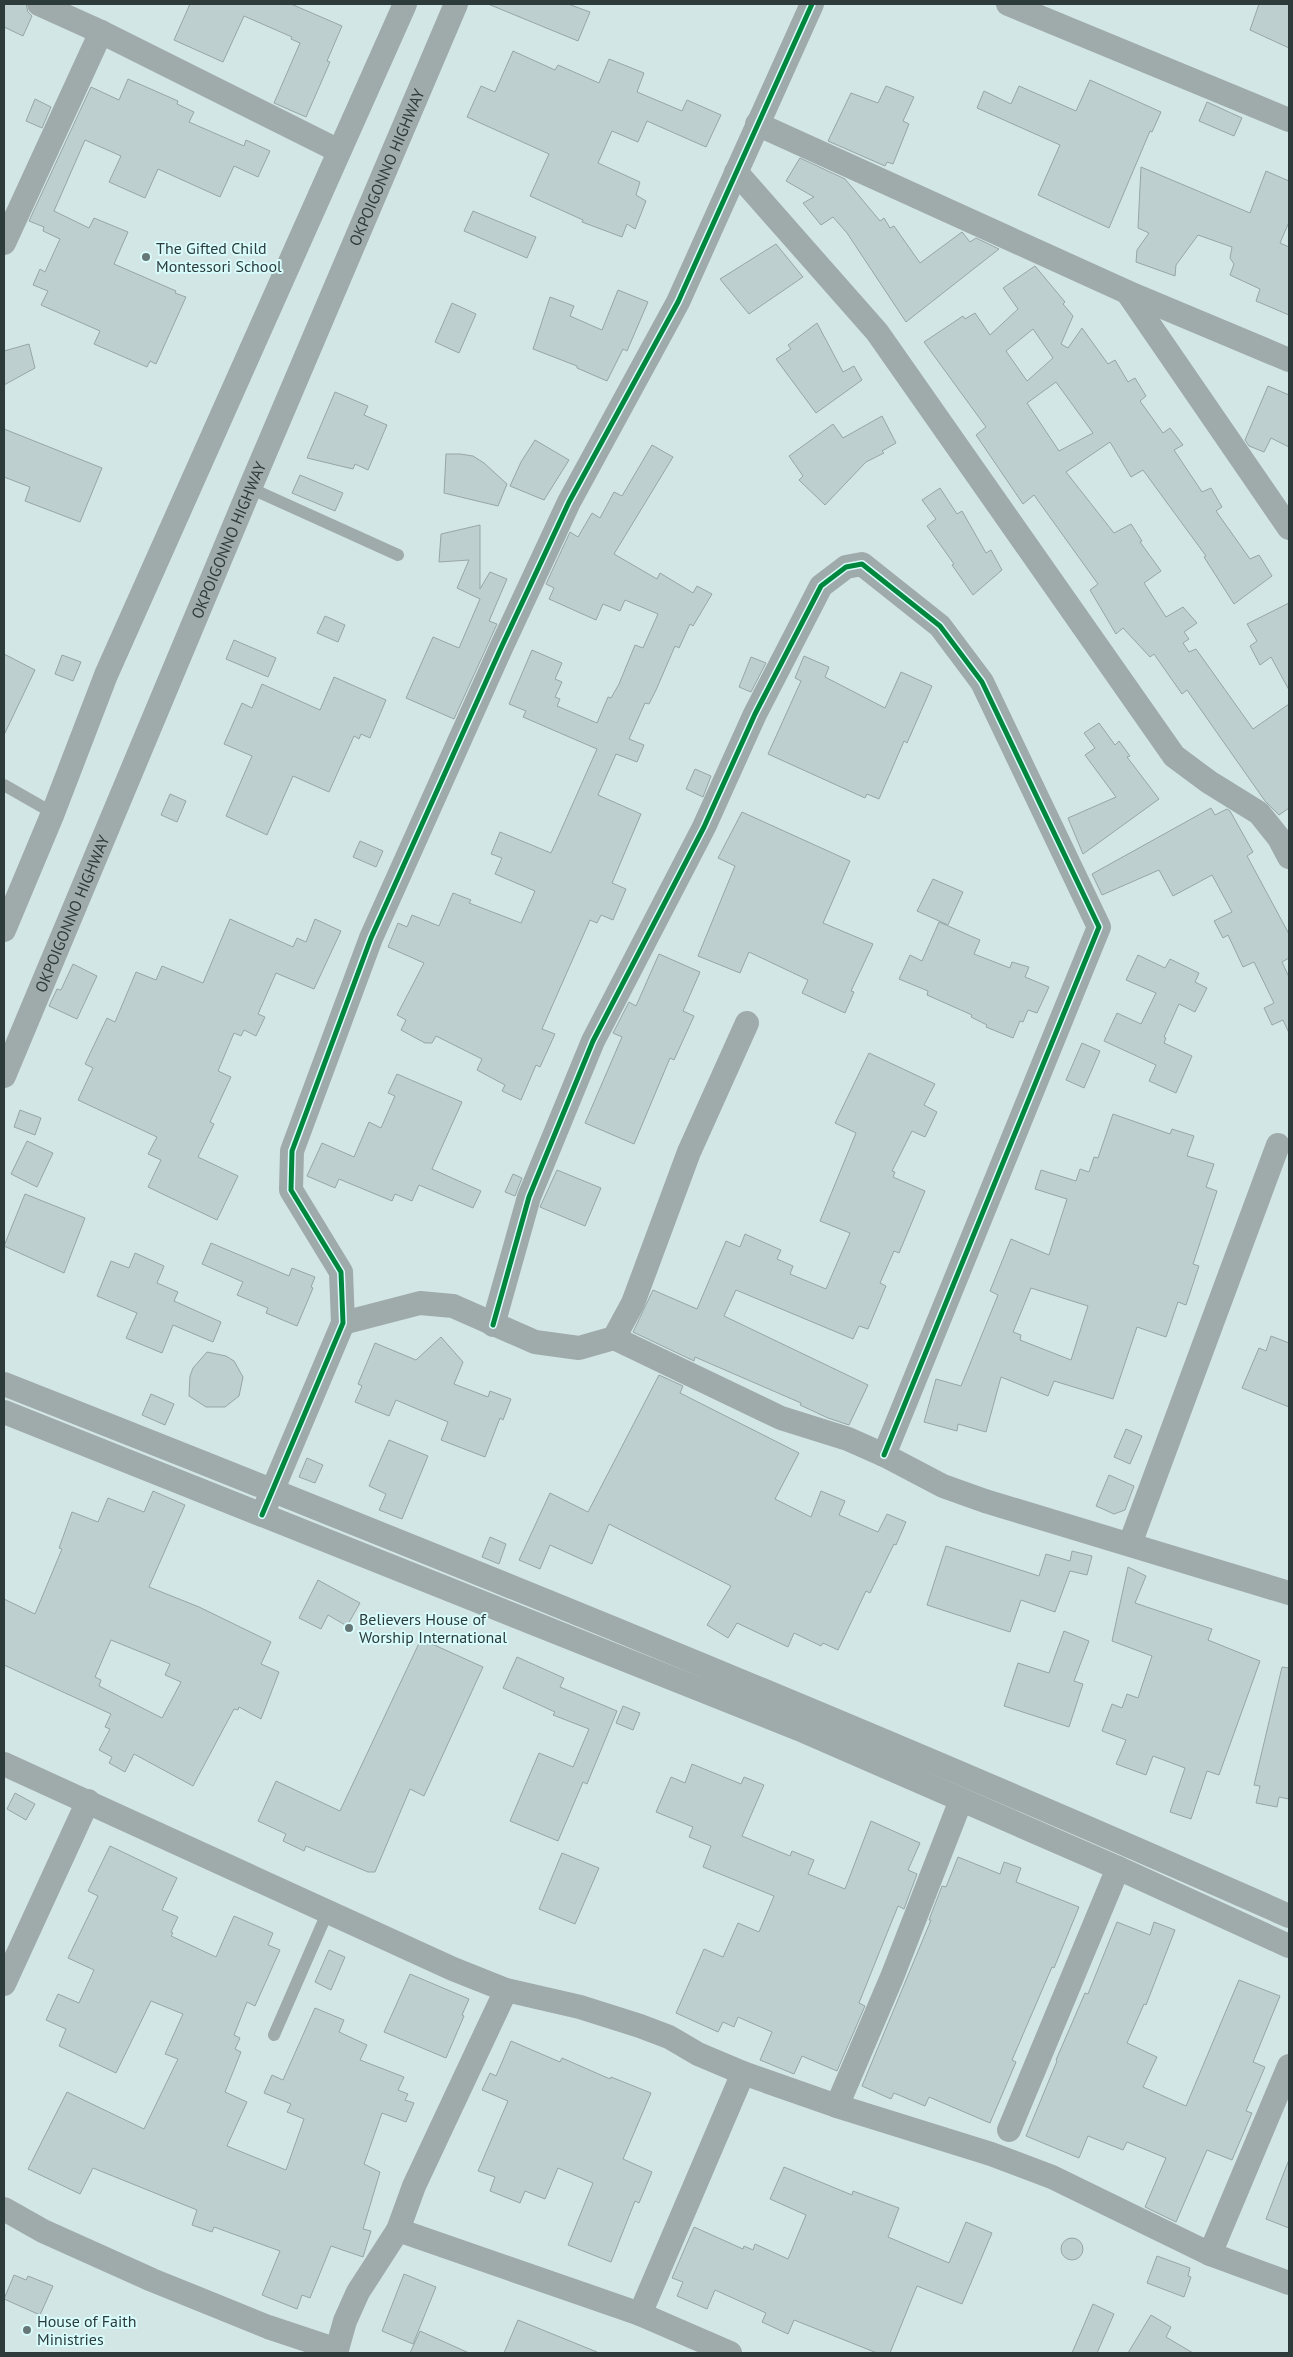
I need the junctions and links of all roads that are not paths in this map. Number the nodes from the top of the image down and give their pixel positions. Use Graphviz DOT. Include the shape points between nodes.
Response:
graph roads {
  1 [pos="405,4"];
  2 [pos="456,4"];
  3 [pos="812,4"];
  4 [pos="1008,4"];
  5 [pos="52,7"];
  6 [pos="101,32"];
  7 [pos="1289,120"];
  8 [pos="757,124"];
  9 [pos="339,151"];
  10 [pos="736,172"];
  11 [pos="4,243"];
  12 [pos="1127,292"];
  13 [pos="1289,360"];
  14 [pos="250,488"];
  15 [pos="1289,528"];
  16 [pos="398,555"];
  17 [pos="4,785"];
  18 [pos="53,813"];
  19 [pos="1289,857"];
  20 [pos="4,930"];
  21 [pos="747,1023"];
  22 [pos="4,1076"];
  23 [pos="1278,1145"];
  24 [pos="344,1323"];
  25 [pos="493,1325"];
  26 [pos="614,1338"];
  27 [pos="4,1384"];
  28 [pos="4,1412"];
  29 [pos="884,1455"];
  30 [pos="272,1490"];
  31 [pos="262,1515"];
  32 [pos="1130,1544"];
  33 [pos="1289,1593"];
  34 [pos="4,1764"];
  35 [pos="961,1800"];
  36 [pos="88,1801"];
  37 [pos="1118,1868"];
  38 [pos="328,1911"];
  39 [pos="1289,1916"];
  40 [pos="1289,1946"];
  41 [pos="4,1984"];
  42 [pos="506,1990"];
  43 [pos="274,2035"];
  44 [pos="1289,2066"];
  45 [pos="743,2073"];
  46 [pos="837,2106"];
  47 [pos="1009,2130"];
  48 [pos="4,2209"];
  49 [pos="398,2230"];
  50 [pos="1210,2254"];
  51 [pos="1289,2283"];
  52 [pos="640,2314"];
  53 [pos="336,2351"];
  54 [pos="730,2353"];
  1 -- 9 [label="street"];
  2 -- 14 [label="street, OKPOIGONNO HIGHWAY"];
  3 -- 8 [label="street"];
  4 -- 7 [label="street"];
  5 -- 6 [label="street"];
  6 -- 9 [label="street"];
  6 -- 11 [label="street"];
  8 -- 10 [label="street"];
  8 -- 12 [label="street"];
  9 -- 18 [label="street" via="106,675"];
  10 -- 19 [label="street" via="877,332 1174,756 1259,814 1279,838"];
  10 -- 24 [label="street" via="678,302 569,502 501,648 371,938 292,1151 291,1190 341,1272"];
  12 -- 13 [label="street"];
  12 -- 15 [label="street"];
  14 -- 16 [label="lane"];
  14 -- 22 [label="street, OKPOIGONNO HIGHWAY"];
  17 -- 18 [label="lane"];
  18 -- 20 [label="street"];
  21 -- 26 [label="street" via="689,1152 634,1303"];
  23 -- 32 [label="street"];
  24 -- 25 [label="street" via="420,1304 453,1306"];
  24 -- 30 [label="street"];
  25 -- 26 [label="street" via="535,1342 579,1348"];
  25 -- 29 [label="street" via="529,1197 593,1041 704,827 755,714 821,586 846,566 862,564 940,626 982,682 1099,927"];
  26 -- 29 [label="street" via="781,1418"];
  27 -- 30 [label="street"];
  28 -- 31 [label="street"];
  29 -- 32 [label="street" via="943,1486"];
  30 -- 31 [label="street"];
  30 -- 39 [label="street" via="809,1709"];
  31 -- 35 [label="street" via="799,1729"];
  32 -- 33 [label="street"];
  34 -- 36 [label="street"];
  35 -- 37 [label="street"];
  35 -- 46 [label="street" via="892,1977"];
  36 -- 38 [label="street"];
  36 -- 41 [label="street"];
  37 -- 40 [label="street"];
  37 -- 47 [label="street"];
  38 -- 42 [label="street"];
  38 -- 43 [label="lane"];
  42 -- 45 [label="street" via="580,2007 640,2026"];
  42 -- 49 [label="street" via="414,2186"];
  44 -- 50 [label="street"];
  45 -- 46 [label="street"];
  45 -- 52 [label="street"];
  46 -- 50 [label="street" via="991,2154 1052,2177"];
  48 -- 53 [label="street" via="43,2231 152,2280"];
  49 -- 52 [label="street"];
  49 -- 53 [label="street" via="358,2292"];
  50 -- 51 [label="street"];
  52 -- 54 [label="street"];
}
